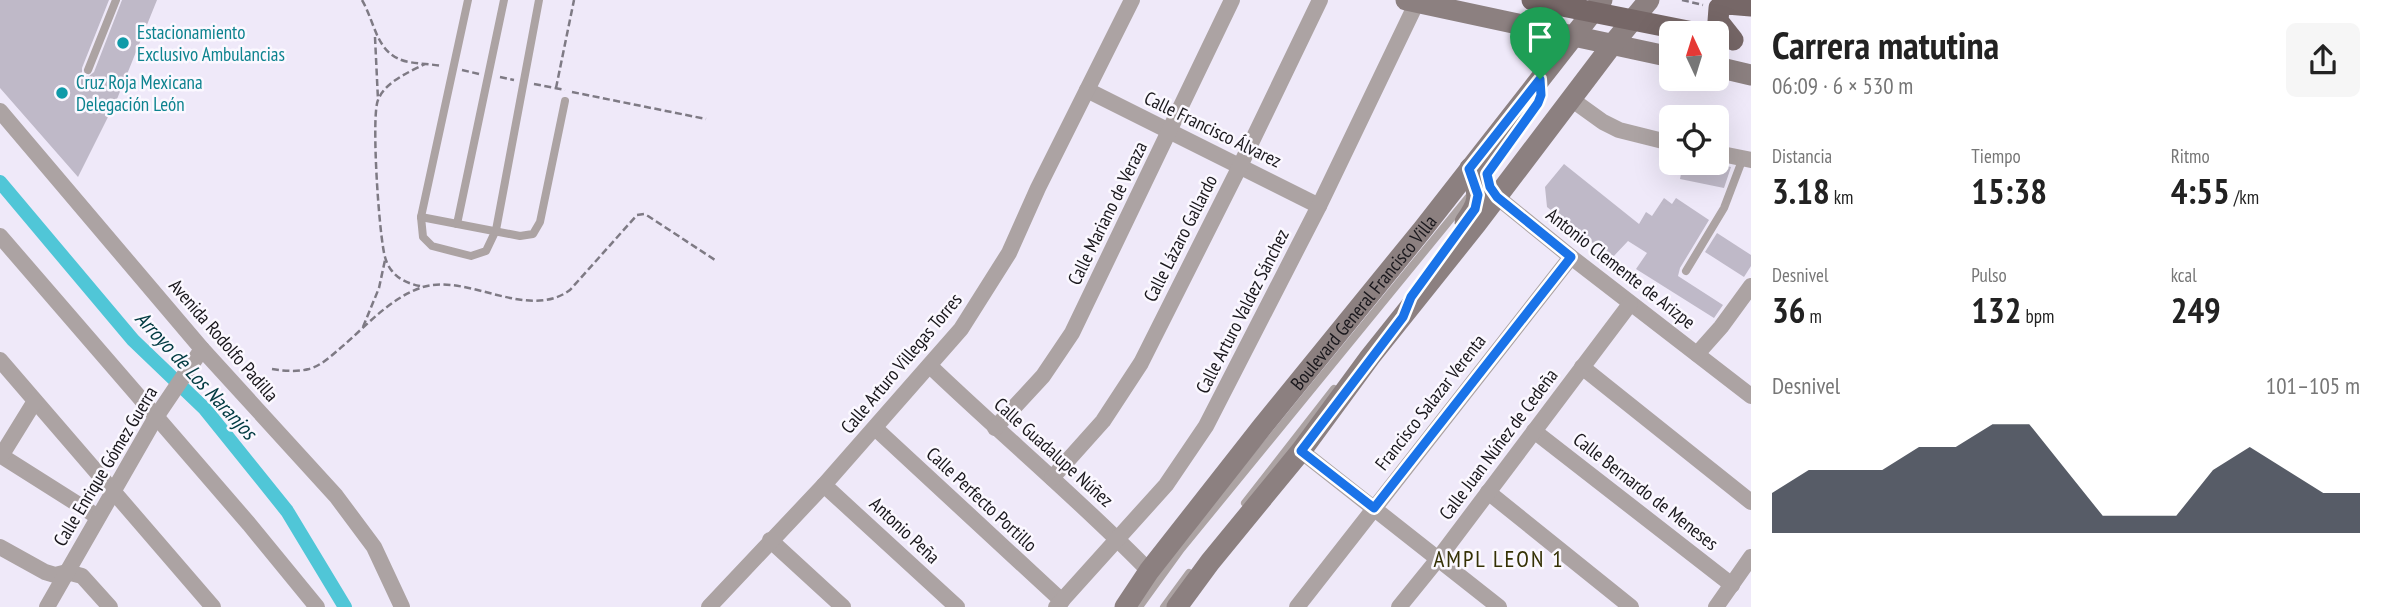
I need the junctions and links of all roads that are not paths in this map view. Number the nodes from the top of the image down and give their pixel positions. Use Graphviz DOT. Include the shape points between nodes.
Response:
graph roads {
  1 [pos="116,0"];
  2 [pos="468,0"];
  3 [pos="505,0"];
  4 [pos="540,0"];
  5 [pos="1132,0"];
  6 [pos="1232,0"];
  7 [pos="1320,0"];
  8 [pos="1532,0"];
  9 [pos="1649,0"];
  10 [pos="1411,1"];
  11 [pos="1601,6"];
  12 [pos="1751,6"];
  13 [pos="1632,21"];
  14 [pos="1659,26"];
  15 [pos="1532,27"];
  16 [pos="1575,36"];
  17 [pos="1733,40"];
  18 [pos="1612,44"];
  19 [pos="1659,54"];
  20 [pos="88,70"];
  21 [pos="1729,70"];
  22 [pos="1544,75"];
  23 [pos="1751,75"];
  24 [pos="1087,90"];
  25 [pos="1571,99"];
  26 [pos="565,101"];
  27 [pos="0,111"];
  28 [pos="1170,132"];
  29 [pos="1659,140"];
  30 [pos="1729,155"];
  31 [pos="1747,159"];
  32 [pos="1240,166"];
  33 [pos="1479,178"];
  34 [pos="1497,197"];
  35 [pos="1320,206"];
  36 [pos="421,217"];
  37 [pos="457,224"];
  38 [pos="496,230"];
  39 [pos="0,236"];
  40 [pos="1571,257"];
  41 [pos="1686,271"];
  42 [pos="1751,286"];
  43 [pos="1630,304"];
  44 [pos="1403,317"];
  45 [pos="202,349"];
  46 [pos="1698,354"];
  47 [pos="1370,358"];
  48 [pos="0,359"];
  49 [pos="930,366"];
  50 [pos="1582,367"];
  51 [pos="1751,396"];
  52 [pos="35,401"];
  53 [pos="156,417"];
  54 [pos="875,428"];
  55 [pos="995,428"];
  56 [pos="1534,430"];
  57 [pos="1301,451"];
  58 [pos="1,455"];
  59 [pos="1052,478"];
  60 [pos="824,485"];
  61 [pos="113,489"];
  62 [pos="1488,492"];
  63 [pos="1751,502"];
  64 [pos="1374,508"];
  65 [pos="1240,510"];
  66 [pos="98,517"];
  67 [pos="1232,520"];
  68 [pos="1118,539"];
  69 [pos="770,540"];
  70 [pos="0,547"];
  71 [pos="1751,557"];
  72 [pos="1438,559"];
  73 [pos="1149,571"];
  74 [pos="67,572"];
  75 [pos="1732,585"];
  76 [pos="1059,604"];
  77 [pos="711,606"];
  78 [pos="47,607"];
  79 [pos="110,607"];
  80 [pos="213,607"];
  81 [pos="317,607"];
  82 [pos="402,607"];
  83 [pos="843,607"];
  84 [pos="957,607"];
  85 [pos="1125,607"];
  86 [pos="1139,607"];
  87 [pos="1164,607"];
  88 [pos="1177,607"];
  89 [pos="1297,607"];
  90 [pos="1399,607"];
  91 [pos="1499,607"];
  92 [pos="1630,607"];
  93 [pos="1716,607"];
  1 -- 20 [label="lane"];
  2 -- 36 [label="lane"];
  3 -- 37 [label="lane"];
  4 -- 38 [label="lane"];
  5 -- 24 [label="street, Calle Arturo Villegas Torres"];
  6 -- 28 [label="street, Calle Mariano de Veraza"];
  7 -- 32 [label="street, Calle Lázaro Gallardo"];
  8 -- 11 [label="main road"];
  9 -- 13 [label="main road, Boulevard General Francisco Villa"];
  10 -- 15 [label="main road"];
  10 -- 35 [label="street, Calle Arturo Valdez Sánchez"];
  11 -- 13 [label="main road"];
  11 -- 16 [label="main road, Boulevard General Francisco Villa"];
  12 -- 17 [label="main road" via="1727,4 1720,8 1718,21"];
  13 -- 14 [label="main road"];
  13 -- 18 [label="main road, Boulevard General Francisco Villa"];
  15 -- 16 [label="main road"];
  15 -- 22 [label="main road" via="1546,56"];
  16 -- 18 [label="main road"];
  16 -- 22 [label="main road, Boulevard General Francisco Villa"];
  18 -- 19 [label="main road"];
  18 -- 25 [label="main road, Boulevard General Francisco Villa"];
  21 -- 23 [label="main road"];
  22 -- 33 [label="main road, Boulevard General Francisco Villa"];
  24 -- 28 [label="street, Calle Francisco Álvarez"];
  24 -- 49 [label="street, Calle Arturo Villegas Torres" via="1009,253 961,329"];
  25 -- 29 [label="street" via="1619,130"];
  25 -- 34 [label="main road, Boulevard General Francisco Villa"];
  26 -- 38 [label="lane" via="540,222 533,233 520,236"];
  27 -- 45 [label="street, Avenida Rodolfo Padilla"];
  28 -- 32 [label="street, Calle Francisco Álvarez"];
  28 -- 55 [label="street, Calle Mariano de Veraza" via="1072,334 1043,376"];
  30 -- 31 [label="street"];
  31 -- 41 [label="lane"];
  32 -- 35 [label="street, Calle Francisco Álvarez"];
  32 -- 59 [label="street, Calle Lázaro Gallardo" via="1141,363 1103,421"];
  33 -- 34 [label="main road"];
  33 -- 44 [label="main road" via="1475,209 1411,297"];
  33 -- 73 [label="main road, Boulevard General Francisco Villa"];
  33 -- 86 [label="lane" via="1181,548"];
  34 -- 40 [label="street, Antonio Clemente de Arizpe"];
  34 -- 44 [label="main road, Boulevard General Francisco Villa"];
  35 -- 68 [label="street, Calle Arturo Valdez Sánchez" via="1206,426 1167,485"];
  36 -- 37 [label="lane"];
  36 -- 38 [label="lane" via="426,242 471,256 486,251"];
  37 -- 38 [label="lane"];
  39 -- 53 [label="street"];
  40 -- 43 [label="street, Antonio Clemente de Arizpe"];
  40 -- 64 [label="street, Francisco Salazar Verenta"];
  42 -- 46 [label="street"];
  43 -- 46 [label="street, Antonio Clemente de Arizpe"];
  43 -- 50 [label="street, Calle Juan Núñez de Cedeña"];
  44 -- 47 [label="main road, Boulevard General Francisco Villa"];
  45 -- 53 [label="street, Calle Enrique Gómez Guerra"];
  45 -- 82 [label="street, Avenida Rodolfo Padilla" via="342,504 374,547"];
  46 -- 51 [label="street, Antonio Clemente de Arizpe"];
  47 -- 57 [label="main road, Boulevard General Francisco Villa"];
  47 -- 65 [label="lane" via="1325,399"];
  48 -- 52 [label="street"];
  49 -- 54 [label="street, Calle Arturo Villegas Torres"];
  49 -- 55 [label="street, Calle Guadalupe Núñez"];
  50 -- 56 [label="street, Calle Juan Núñez de Cedeña"];
  50 -- 63 [label="street"];
  52 -- 58 [label="street"];
  52 -- 61 [label="street"];
  53 -- 61 [label="street, Calle Enrique Gómez Guerra"];
  53 -- 81 [label="street"];
  54 -- 60 [label="street, Calle Arturo Villegas Torres"];
  54 -- 76 [label="street, Calle Perfecto Portillo"];
  55 -- 59 [label="street, Calle Guadalupe Núñez"];
  56 -- 62 [label="street, Calle Juan Núñez de Cedeña"];
  56 -- 75 [label="street, Calle Bernardo de Meneses"];
  57 -- 64 [label="street"];
  57 -- 88 [label="main road, Boulevard General Francisco Villa"];
  58 -- 66 [label="street"];
  59 -- 68 [label="street, Calle Guadalupe Núñez"];
  60 -- 69 [label="street, Calle Arturo Villegas Torres"];
  60 -- 84 [label="street, Antonio Peña"];
  61 -- 66 [label="street, Calle Enrique Gómez Guerra"];
  61 -- 80 [label="street"];
  62 -- 72 [label="street, Calle Juan Núñez de Cedeña"];
  62 -- 92 [label="street"];
  64 -- 72 [label="street"];
  64 -- 89 [label="street, Francisco Salazar Verenta"];
  66 -- 74 [label="street, Calle Enrique Gómez Guerra"];
  67 -- 87 [label="lane"];
  68 -- 73 [label="street, Calle Guadalupe Núñez"];
  68 -- 76 [label="street, Calle Arturo Valdez Sánchez"];
  69 -- 77 [label="street, Calle Arturo Villegas Torres"];
  69 -- 83 [label="street"];
  70 -- 74 [label="street" via="45,572"];
  71 -- 75 [label="street"];
  72 -- 90 [label="street, Calle Juan Núñez de Cedeña"];
  72 -- 91 [label="street"];
  73 -- 85 [label="main road, Boulevard General Francisco Villa"];
  74 -- 78 [label="street, Calle Enrique Gómez Guerra"];
  74 -- 79 [label="street" via="82,576"];
  75 -- 93 [label="street"];
}
